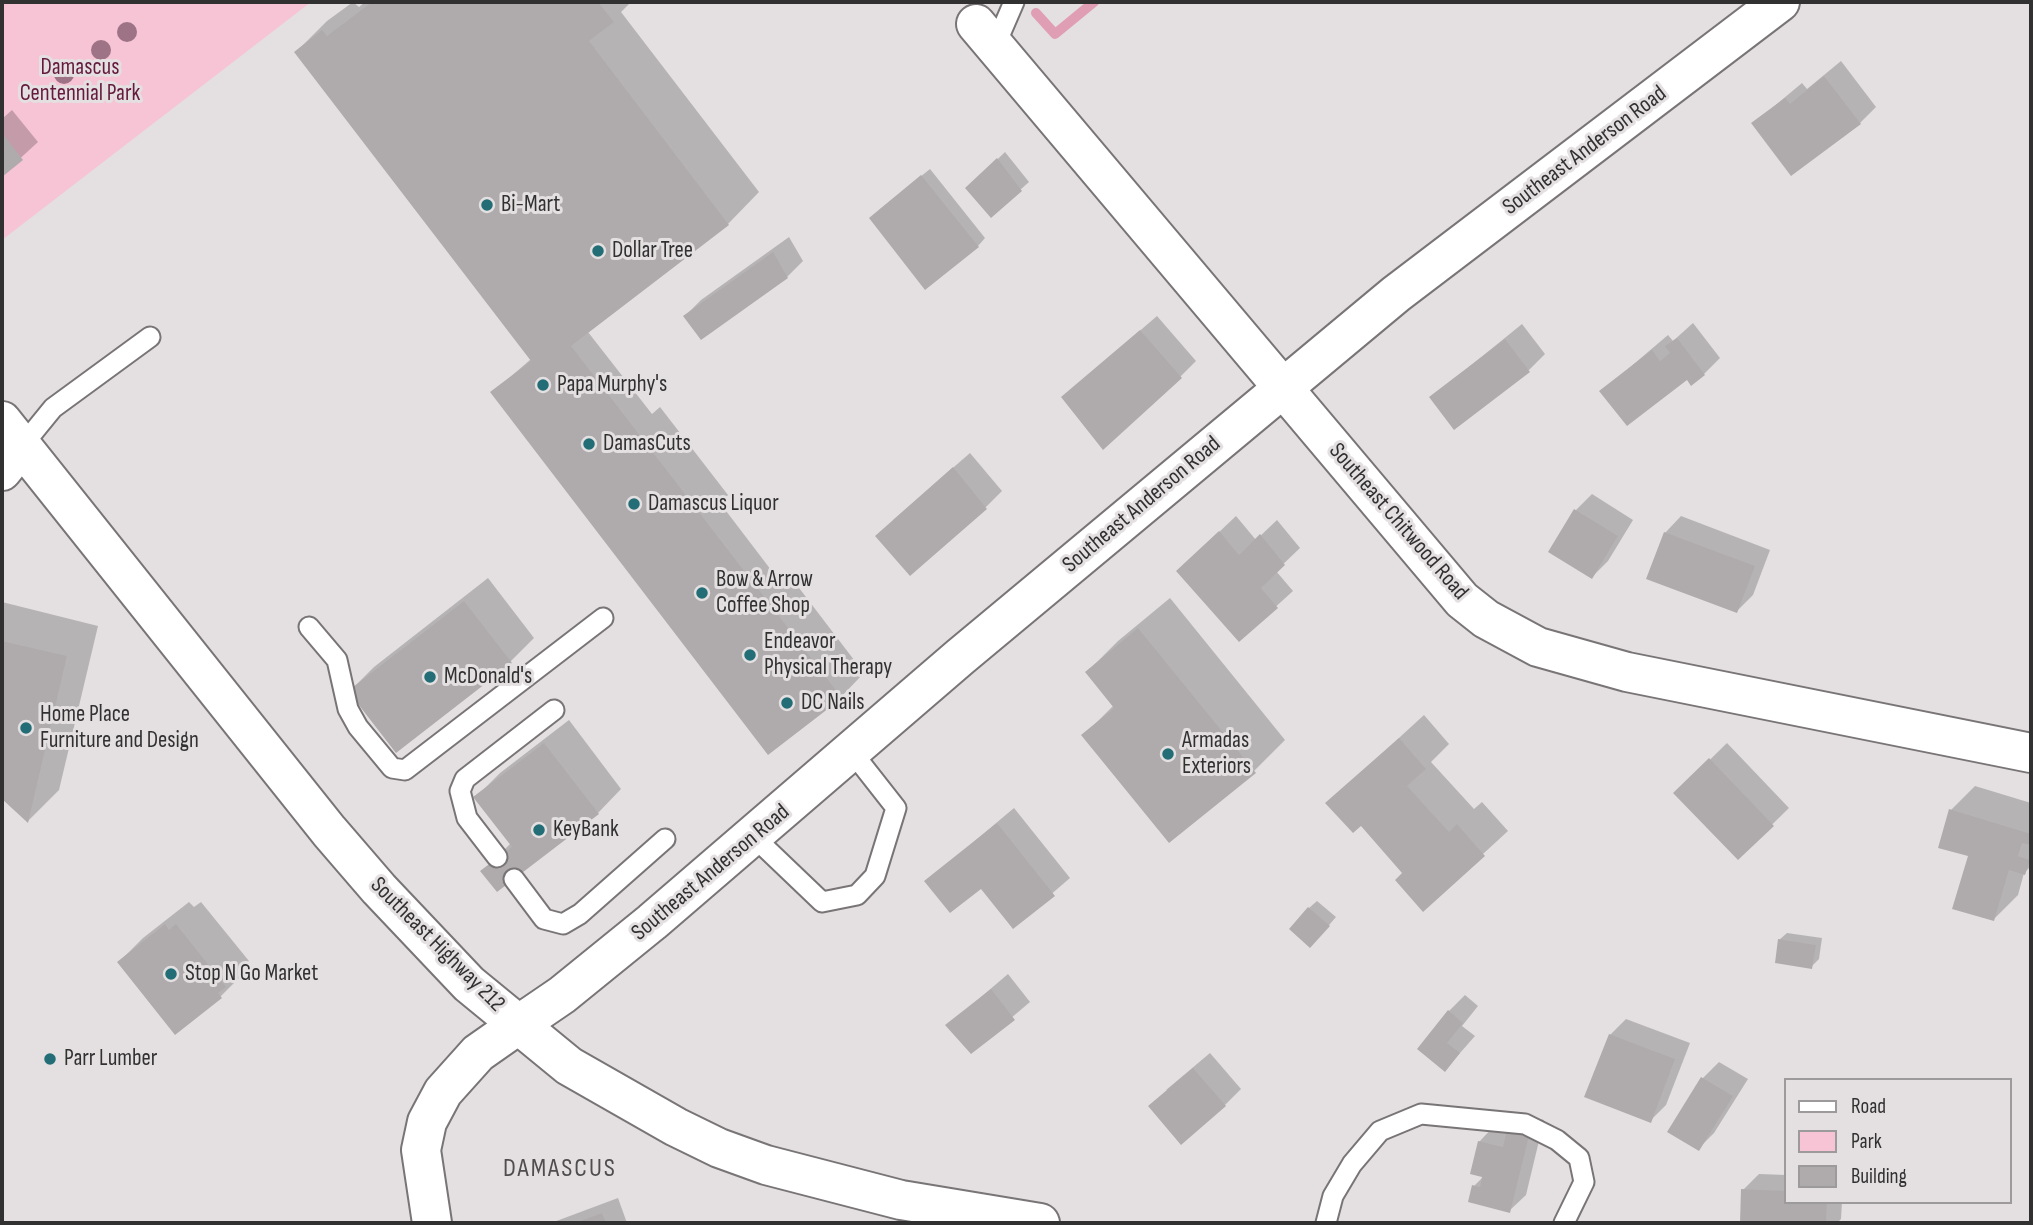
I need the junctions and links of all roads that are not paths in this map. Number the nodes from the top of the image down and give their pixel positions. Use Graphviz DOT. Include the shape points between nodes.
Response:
graph roads {
  1 [pos="1014,2"];
  2 [pos="1780,2"];
  3 [pos="985,35"];
  4 [pos="150,337"];
  5 [pos="1282,386"];
  6 [pos="8,446"];
  7 [pos="603,618"];
  8 [pos="309,627"];
  9 [pos="554,710"];
  10 [pos="852,752"];
  11 [pos="2031,753"];
  12 [pos="754,837"];
  13 [pos="665,839"];
  14 [pos="497,858"];
  15 [pos="514,879"];
  16 [pos="518,1025"];
  17 [pos="432,1223"];
  18 [pos="1041,1223"];
  19 [pos="1326,1223"];
  20 [pos="1564,1223"];
  1 -- 3 [label="lane"];
  2 -- 5 [label="main road, Southeast Anderson Road"];
  3 -- 5 [label="main road, Southeast Chitwood Road"];
  4 -- 6 [label="lane"];
  5 -- 10 [label="main road, Southeast Anderson Road"];
  5 -- 11 [label="main road, Southeast Chitwood Road" via="1462,600 1510,634 1627,672"];
  6 -- 16 [label="main road, Southeast Highway 212" via="329,831 439,954"];
  7 -- 8 [label="lane" via="405,770 392,768 358,727 348,709 337,660"];
  9 -- 14 [label="lane" via="465,779 460,790 467,818"];
  10 -- 12 [label="main road, Southeast Anderson Road"];
  10 -- 12 [label="lane" via="896,808 875,876 857,895 822,902"];
  12 -- 16 [label="main road, Southeast Anderson Road" via="562,995"];
  13 -- 15 [label="lane" via="563,924 544,919"];
  16 -- 17 [label="main road, Southeast Anderson Road" via="478,1053 443,1092 427,1122 421,1150"];
  16 -- 18 [label="main road, Southeast Highway 212" via="569,1066 719,1148 841,1186"];
  19 -- 20 [label="lane" via="1333,1196 1380,1130 1421,1114 1525,1124 1557,1140 1579,1158 1584,1182"];
}
